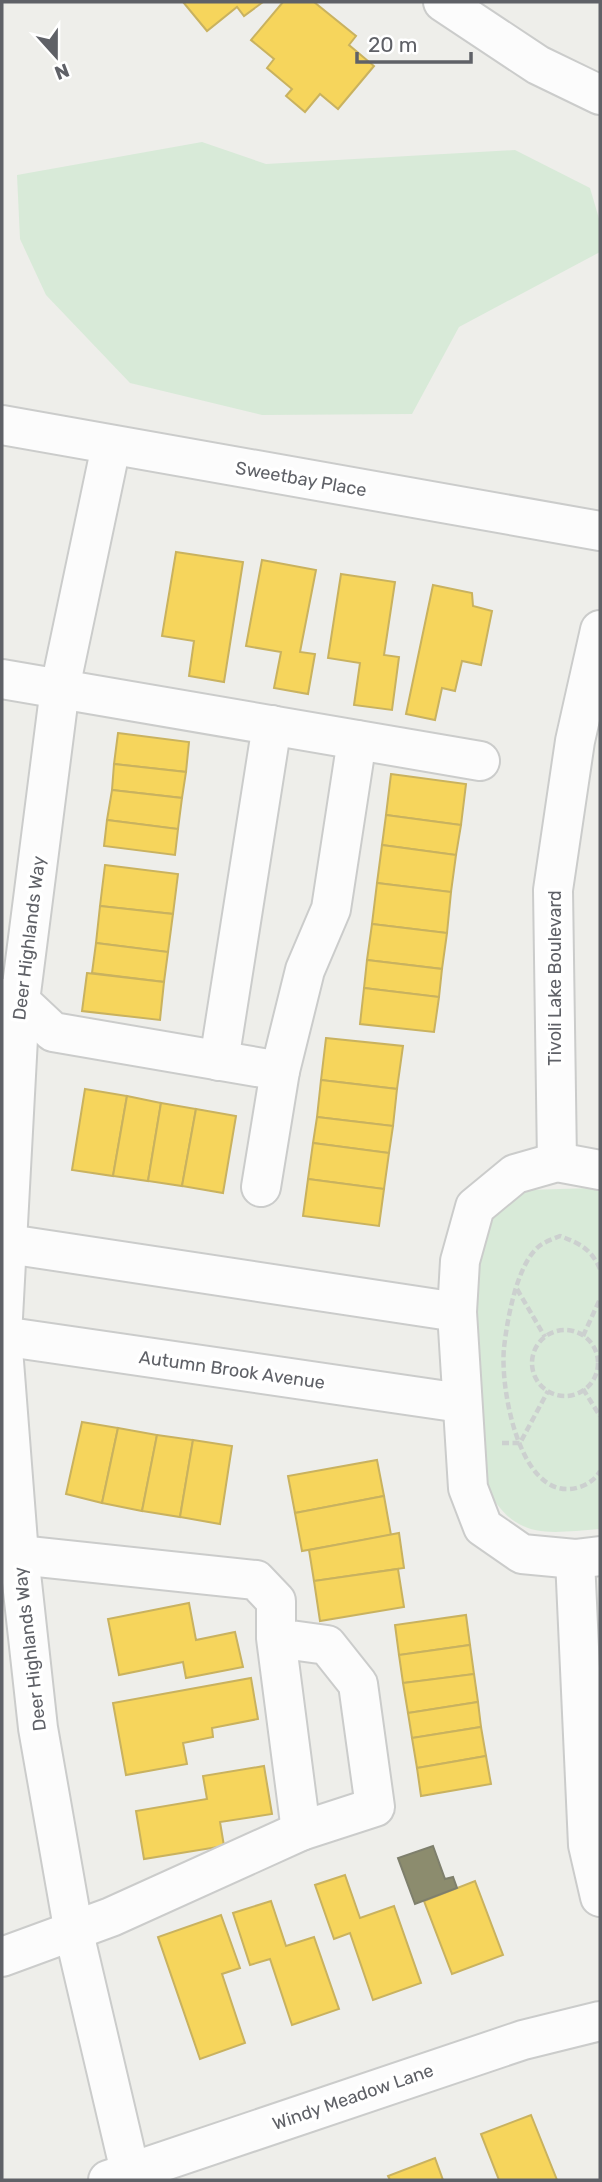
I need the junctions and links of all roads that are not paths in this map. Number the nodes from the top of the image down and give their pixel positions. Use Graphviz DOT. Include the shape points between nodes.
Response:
graph roads {
  1 [pos="443,2"];
  2 [pos="600,95"];
  3 [pos="2,425"];
  4 [pos="111,446"];
  5 [pos="600,531"];
  6 [pos="600,630"];
  7 [pos="2,679"];
  8 [pos="60,688"];
  9 [pos="272,725"];
  10 [pos="357,740"];
  11 [pos="480,761"];
  12 [pos="11,999"];
  13 [pos="219,1061"];
  14 [pos="280,1071"];
  15 [pos="557,1162"];
  16 [pos="600,1170"];
  17 [pos="261,1187"];
  18 [pos="5,1243"];
  19 [pos="457,1312"];
  20 [pos="2,1336"];
  21 [pos="461,1403"];
  22 [pos="10,1557"];
  23 [pos="587,1557"];
  24 [pos="276,1638"];
  25 [pos="301,1831"];
  26 [pos="600,1897"];
  27 [pos="74,1933"];
  28 [pos="2,1957"];
  29 [pos="600,2021"];
  30 [pos="123,2178"];
  1 -- 2 [label="street" via="538,65"];
  3 -- 4 [label="street, Sweetbay Place"];
  4 -- 5 [label="street, Sweetbay Place"];
  4 -- 8 [label="street, Deer Highlands Way"];
  6 -- 15 [label="street, Tivoli Lake Boulevard" via="575,741 553,890"];
  7 -- 8 [label="street"];
  8 -- 9 [label="street"];
  8 -- 12 [label="street, Deer Highlands Way"];
  9 -- 10 [label="street"];
  9 -- 13 [label="street"];
  10 -- 11 [label="street"];
  10 -- 14 [label="street" via="331,909 305,970"];
  12 -- 13 [label="street" via="53,1032"];
  12 -- 18 [label="street, Deer Highlands Way"];
  13 -- 14 [label="street"];
  14 -- 17 [label="street"];
  15 -- 16 [label="street"];
  15 -- 19 [label="street" via="515,1174 475,1207 460,1261"];
  18 -- 19 [label="street"];
  18 -- 20 [label="street, Deer Highlands Way"];
  19 -- 21 [label="street"];
  20 -- 21 [label="street, Autumn Brook Avenue"];
  20 -- 22 [label="street, Deer Highlands Way"];
  21 -- 23 [label="street" via="468,1488 483,1527 522,1554"];
  22 -- 24 [label="street" via="256,1580 275,1601"];
  22 -- 27 [label="street, Deer Highlands Way"];
  23 -- 26 [label="street" via="589,1845"];
  24 -- 25 [label="street"];
  24 -- 25 [label="street" via="327,1645 358,1684 375,1807"];
  25 -- 27 [label="street"];
  27 -- 28 [label="street"];
  27 -- 30 [label="street, Deer Highlands Way"];
  29 -- 30 [label="street, Windy Meadow Lane" via="523,2040"];
}
